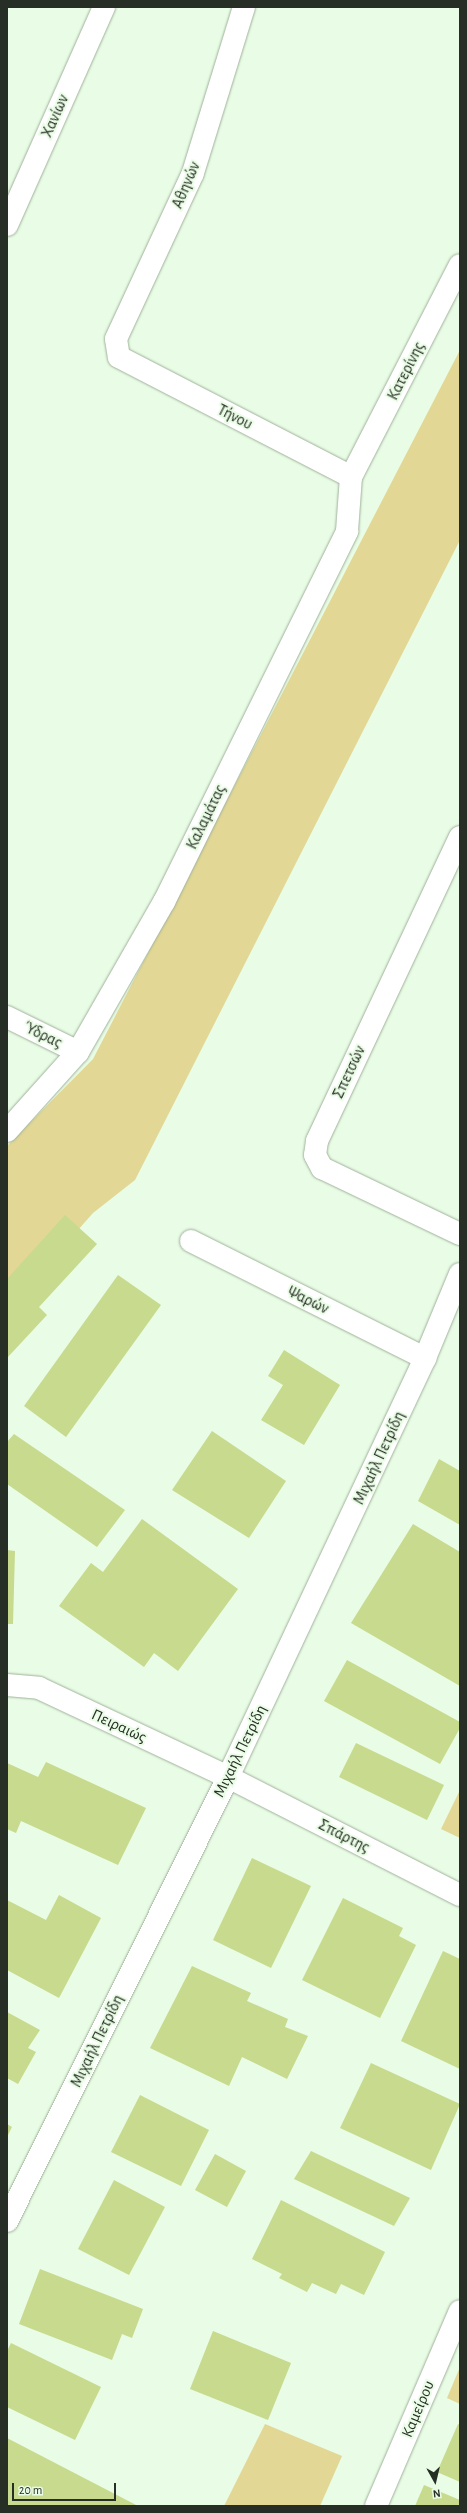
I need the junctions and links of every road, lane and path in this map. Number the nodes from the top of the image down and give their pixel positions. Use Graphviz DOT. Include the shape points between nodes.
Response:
graph roads {
  1 [pos="104,7"];
  2 [pos="244,7"];
  3 [pos="7,225"];
  4 [pos="460,265"];
  5 [pos="119,357"];
  6 [pos="351,477"];
  7 [pos="460,837"];
  8 [pos="7,1018"];
  9 [pos="78,1052"];
  10 [pos="7,1131"];
  11 [pos="460,1234"];
  12 [pos="191,1242"];
  13 [pos="460,1274"];
  14 [pos="426,1358"];
  15 [pos="7,1685"];
  16 [pos="228,1777"];
  17 [pos="460,1895"];
  18 [pos="7,2221"];
  19 [pos="460,2311"];
  20 [pos="376,2506"];
  1 -- 3 [label="street, Χανίων"];
  2 -- 5 [label="street, Αθηνών" via="193,173 116,339"];
  4 -- 6 [label="street, Κατερίνης"];
  5 -- 6 [label="street, Τήνου"];
  6 -- 9 [label="street, Καλαμάτας" via="347,531 164,902"];
  7 -- 11 [label="street, Σπετσών" via="316,1141 315,1154 322,1168"];
  8 -- 9 [label="street, Ύδρας"];
  9 -- 10 [label="street, Καλαμάτας"];
  12 -- 14 [label="street, Ψαρών"];
  13 -- 14 [label="street, Μιχαήλ Πετρίδη"];
  14 -- 16 [label="street, Μιχαήλ Πετρίδη"];
  15 -- 16 [label="street, Πειραιώς" via="39,1688"];
  16 -- 17 [label="street, Σπάρτης"];
  16 -- 18 [label="street, Μιχαήλ Πετρίδη"];
  19 -- 20 [label="street, Καμείρου"];
}
